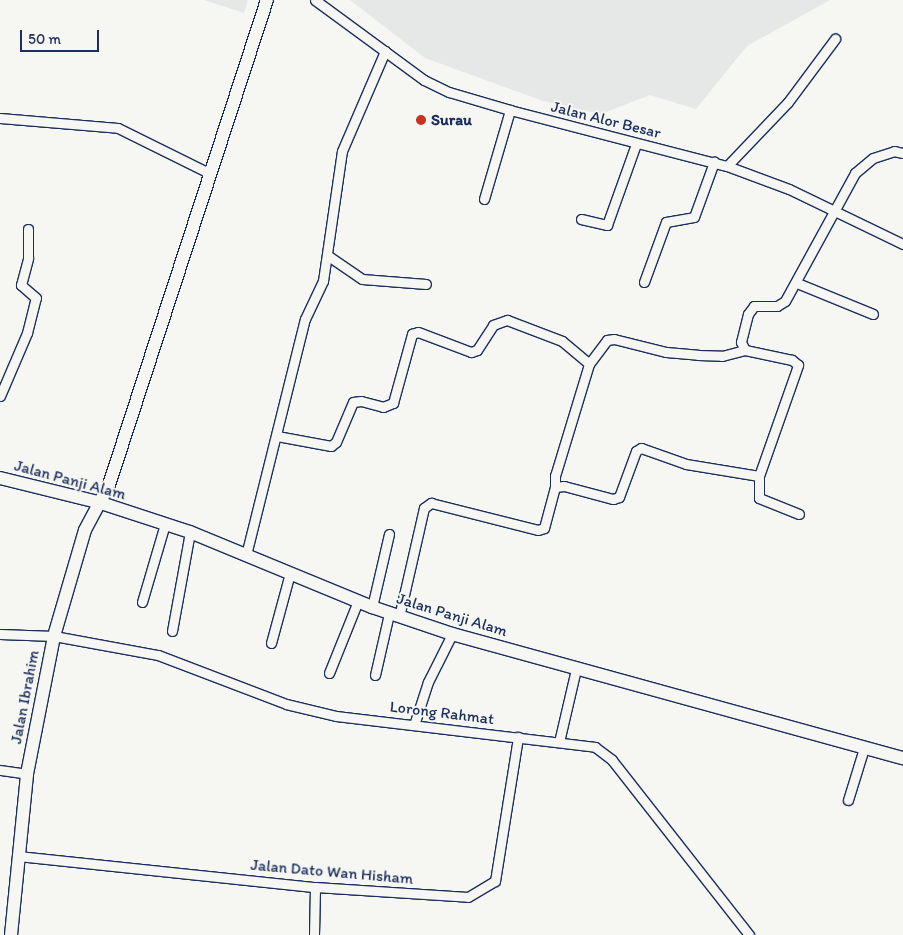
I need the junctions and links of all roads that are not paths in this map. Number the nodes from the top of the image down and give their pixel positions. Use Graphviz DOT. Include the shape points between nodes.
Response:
graph roads {
  1 [pos="267,0"];
  2 [pos="316,0"];
  3 [pos="835,39"];
  4 [pos="385,51"];
  5 [pos="510,110"];
  6 [pos="0,118"];
  7 [pos="636,144"];
  8 [pos="903,153"];
  9 [pos="714,162"];
  10 [pos="726,166"];
  11 [pos="209,173"];
  12 [pos="484,199"];
  13 [pos="834,210"];
  14 [pos="581,219"];
  15 [pos="28,229"];
  16 [pos="903,244"];
  17 [pos="327,255"];
  18 [pos="644,282"];
  19 [pos="797,283"];
  20 [pos="426,284"];
  21 [pos="873,314"];
  22 [pos="745,350"];
  23 [pos="589,364"];
  24 [pos="0,396"];
  25 [pos="277,436"];
  26 [pos="758,476"];
  27 [pos="0,478"];
  28 [pos="555,488"];
  29 [pos="98,502"];
  30 [pos="799,514"];
  31 [pos="165,524"];
  32 [pos="190,532"];
  33 [pos="389,534"];
  34 [pos="246,555"];
  35 [pos="290,573"];
  36 [pos="358,601"];
  37 [pos="142,602"];
  38 [pos="372,607"];
  39 [pos="394,615"];
  40 [pos="172,631"];
  41 [pos="0,634"];
  42 [pos="452,634"];
  43 [pos="54,636"];
  44 [pos="271,643"];
  45 [pos="576,669"];
  46 [pos="329,672"];
  47 [pos="374,676"];
  48 [pos="414,725"];
  49 [pos="518,737"];
  50 [pos="559,742"];
  51 [pos="864,748"];
  52 [pos="903,758"];
  53 [pos="0,770"];
  54 [pos="27,774"];
  55 [pos="848,800"];
  56 [pos="18,856"];
  57 [pos="315,887"];
  58 [pos="11,935"];
  59 [pos="314,935"];
  60 [pos="748,935"];
  1 -- 11 [label="main road, Jalan Ibrahim"];
  2 -- 4 [label="street, Jalan Alor Besar"];
  3 -- 10 [label="street" via="788,102"];
  4 -- 5 [label="street, Jalan Alor Besar" via="424,80 449,92"];
  4 -- 17 [label="street" via="342,152"];
  5 -- 7 [label="street, Jalan Alor Besar"];
  5 -- 12 [label="street"];
  6 -- 11 [label="street" via="118,128"];
  7 -- 9 [label="street, Jalan Alor Besar"];
  7 -- 14 [label="street" via="607,225"];
  8 -- 13 [label="street" via="894,151 873,158 855,173"];
  9 -- 10 [label="street, Jalan Alor Besar"];
  9 -- 18 [label="street" via="694,217 666,222"];
  10 -- 13 [label="street, Jalan Alor Besar"];
  11 -- 29 [label="main road, Jalan Ibrahim" via="109,485"];
  13 -- 16 [label="street, Jalan Alor Besar"];
  13 -- 19 [label="street"];
  15 -- 24 [label="street" via="28,258 21,285 36,298 27,333"];
  17 -- 20 [label="street" via="362,279"];
  17 -- 25 [label="street" via="323,281 306,319"];
  19 -- 21 [label="street"];
  19 -- 22 [label="street" via="785,301 777,306 754,306 748,314 741,342"];
  22 -- 23 [label="street" via="722,356 666,352 614,339 600,345"];
  22 -- 26 [label="street" via="792,360 798,365"];
  23 -- 25 [label="street" via="562,342 507,320 493,326 477,350 471,352 418,332 412,334 394,403 383,407 353,402 336,442 330,446"];
  23 -- 28 [label="street" via="555,476"];
  25 -- 34 [label="street"];
  26 -- 28 [label="street" via="686,464 641,448 636,452 619,497 613,499 564,486"];
  26 -- 30 [label="street" via="759,498"];
  27 -- 29 [label="main road, Jalan Panji Alam"];
  28 -- 39 [label="street" via="544,528 538,530 443,504 431,503 424,508"];
  29 -- 31 [label="main road, Jalan Panji Alam"];
  29 -- 43 [label="main road, Jalan Ibrahim" via="85,530"];
  31 -- 32 [label="main road, Jalan Panji Alam"];
  31 -- 37 [label="street"];
  32 -- 34 [label="main road, Jalan Panji Alam"];
  32 -- 40 [label="street"];
  33 -- 38 [label="street"];
  34 -- 35 [label="main road, Jalan Panji Alam"];
  35 -- 36 [label="main road, Jalan Panji Alam"];
  35 -- 44 [label="street"];
  36 -- 38 [label="main road, Jalan Panji Alam"];
  36 -- 46 [label="street"];
  38 -- 39 [label="main road, Jalan Panji Alam"];
  39 -- 42 [label="main road, Jalan Panji Alam"];
  39 -- 47 [label="street"];
  41 -- 43 [label="street, Lorong Rahmat"];
  42 -- 45 [label="main road, Jalan Panji Alam"];
  42 -- 48 [label="street" via="428,682"];
  43 -- 48 [label="street, Lorong Rahmat" via="158,655 266,698 308,710"];
  43 -- 54 [label="main road, Jalan Ibrahim"];
  45 -- 50 [label="street"];
  45 -- 51 [label="main road, Jalan Panji Alam"];
  48 -- 49 [label="street, Lorong Rahmat"];
  49 -- 50 [label="street, Lorong Rahmat"];
  49 -- 57 [label="street, Jalan Dato Wan Hisham" via="495,880 468,897"];
  50 -- 60 [label="street, Lorong Rahmat" via="604,751"];
  51 -- 52 [label="main road, Jalan Panji Alam"];
  51 -- 55 [label="street"];
  53 -- 54 [label="street"];
  54 -- 56 [label="main road, Jalan Ibrahim"];
  56 -- 57 [label="street, Jalan Dato Wan Hisham"];
  56 -- 58 [label="main road, Jalan Ibrahim"];
  57 -- 59 [label="street"];
}
